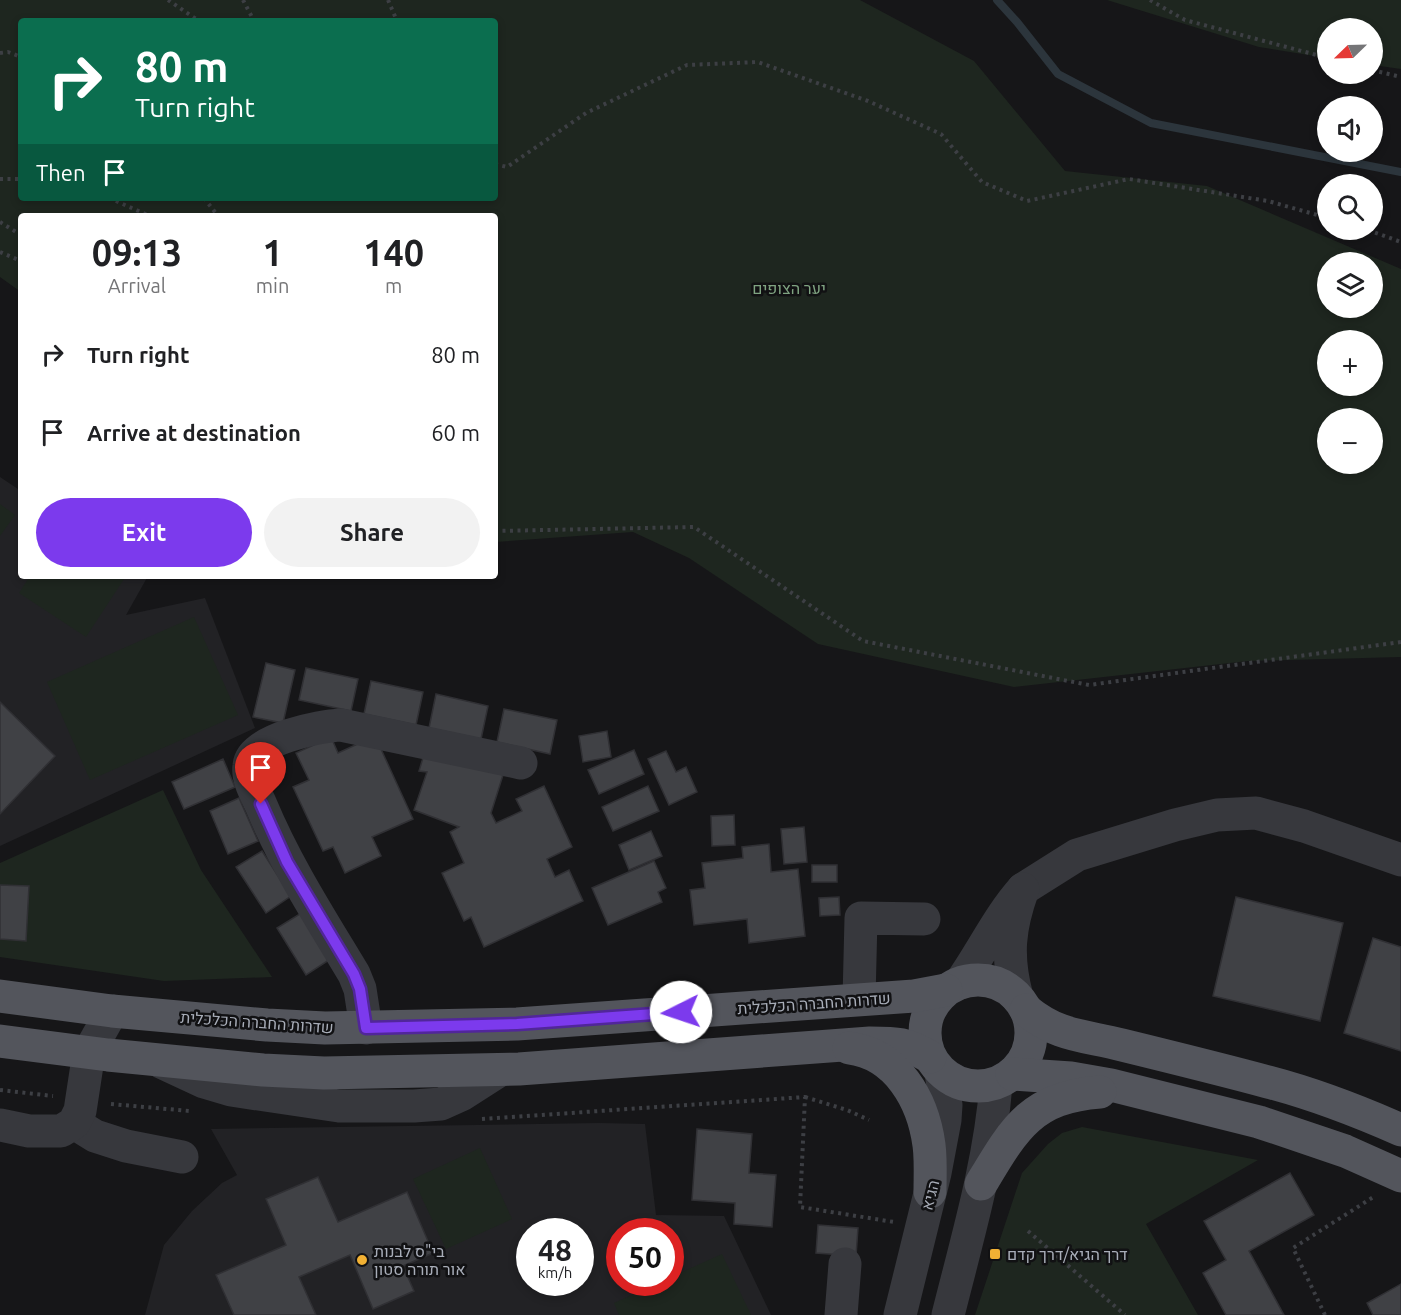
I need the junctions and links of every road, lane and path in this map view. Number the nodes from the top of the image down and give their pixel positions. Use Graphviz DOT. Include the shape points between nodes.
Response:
graph roads {
  1 [pos="168,0"];
  2 [pos="243,0"];
  3 [pos="388,0"];
  4 [pos="1150,0"];
  5 [pos="195,18"];
  6 [pos="252,18"];
  7 [pos="396,18"];
  8 [pos="0,53"];
  9 [pos="1317,55"];
  10 [pos="18,56"];
  11 [pos="1383,73"];
  12 [pos="1401,77"];
  13 [pos="498,165"];
  14 [pos="0,179"];
  15 [pos="18,179"];
  16 [pos="116,201"];
  17 [pos="206,201"];
  18 [pos="143,213"];
  19 [pos="216,213"];
  20 [pos="1317,215"];
  21 [pos="0,222"];
  22 [pos="18,233"];
  23 [pos="1383,235"];
  24 [pos="1401,242"];
  25 [pos="0,252"];
  26 [pos="18,260"];
  27 [pos="498,531"];
  28 [pos="1401,642"];
  29 [pos="520,763"];
  30 [pos="1401,860"];
  31 [pos="1023,889"];
  32 [pos="924,919"];
  33 [pos="953,986"];
  34 [pos="0,996"];
  35 [pos="859,999"];
  36 [pos="1021,1004"];
  37 [pos="112,1011"];
  38 [pos="366,1028"];
  39 [pos="0,1041"];
  40 [pos="832,1046"];
  41 [pos="89,1052"];
  42 [pos="936,1065"];
  43 [pos="1004,1079"];
  44 [pos="0,1090"];
  45 [pos="1127,1090"];
  46 [pos="805,1096"];
  47 [pos="78,1111"];
  48 [pos="191,1111"];
  49 [pos="475,1119"];
  50 [pos="869,1120"];
  51 [pos="0,1125"];
  52 [pos="1401,1130"];
  53 [pos="182,1156"];
  54 [pos="981,1184"];
  55 [pos="1391,1184"];
  56 [pos="930,1192"];
  57 [pos="922,1227"];
  58 [pos="1028,1231"];
  59 [pos="844,1264"];
  60 [pos="841,1315"];
  61 [pos="900,1315"];
  62 [pos="948,1315"];
  63 [pos="1125,1315"];
  64 [pos="1325,1315"];
  1 -- 5 [label="path"];
  2 -- 6 [label="path"];
  3 -- 7 [label="path"];
  4 -- 9 [label="path" via="1185,20"];
  8 -- 10 [label="path"];
  11 -- 12 [label="path"];
  13 -- 20 [label="path" via="507,167 586,113 687,66 758,62 868,101 941,134 981,182 1028,201 1129,179 1268,201"];
  14 -- 15 [label="path"];
  16 -- 18 [label="path"];
  17 -- 19 [label="path"];
  21 -- 22 [label="path"];
  23 -- 24 [label="path"];
  25 -- 26 [label="path"];
  27 -- 28 [label="path" via="694,527 863,640 1089,685"];
  29 -- 38 [label="street" via="341,725 304,730 266,745 248,765 278,846 354,974"];
  30 -- 31 [label="street" via="1256,813 1217,815 1077,855"];
  31 -- 33 [label="street" via="1006,908 973,965"];
  31 -- 36 [label="street" via="1010,933 1009,963"];
  32 -- 35 [label="street" via="861,918"];
  33 -- 35 [label="main road, שדרות החברה הכלכלית" via="914,996"];
  33 -- 36 [label="main road" via="990,981 1005,987"];
  33 -- 42 [label="main road" via="935,1000 924,1028 925,1043"];
  34 -- 37 [label="main road, שדרות החברה הכלכלית"];
  35 -- 38 [label="main road, שדרות החברה הכלכלית" via="517,1024"];
  36 -- 43 [label="main road" via="1031,1027 1030,1044 1024,1061"];
  36 -- 52 [label="main road" via="1042,1023 1076,1036 1270,1082"];
  37 -- 38 [label="main road, שדרות החברה הכלכלית" via="267,1025"];
  37 -- 41 [label="street"];
  39 -- 41 [label="main road"];
  40 -- 41 [label="main road" via="500,1070 324,1072 263,1070"];
  40 -- 42 [label="main road" via="896,1043 912,1046"];
  40 -- 56 [label="main road" via="864,1050 881,1058 908,1084 929,1145"];
  41 -- 47 [label="street"];
  42 -- 43 [label="main road" via="953,1081 967,1086"];
  42 -- 56 [label="street, הגיא" via="946,1105"];
  43 -- 45 [label="main road" via="1071,1078"];
  43 -- 54 [label="street" via="994,1107"];
  44 -- 47 [label="path"];
  45 -- 54 [label="main road" via="1064,1097 1032,1114 1009,1138"];
  45 -- 55 [label="main road" via="1305,1136 1345,1151"];
  46 -- 49 [label="path"];
  46 -- 50 [label="path"];
  46 -- 57 [label="path" via="800,1207"];
  47 -- 48 [label="path" via="103,1103"];
  47 -- 51 [label="street" via="61,1131 29,1131"];
  47 -- 53 [label="street" via="95,1136"];
  54 -- 62 [label="street"];
  55 -- 64 [label="path" via="1293,1248"];
  56 -- 57 [label="street, הגיא"];
  57 -- 61 [label="street, הגיא"];
  58 -- 63 [label="path"];
  59 -- 60 [label="street"];
}
